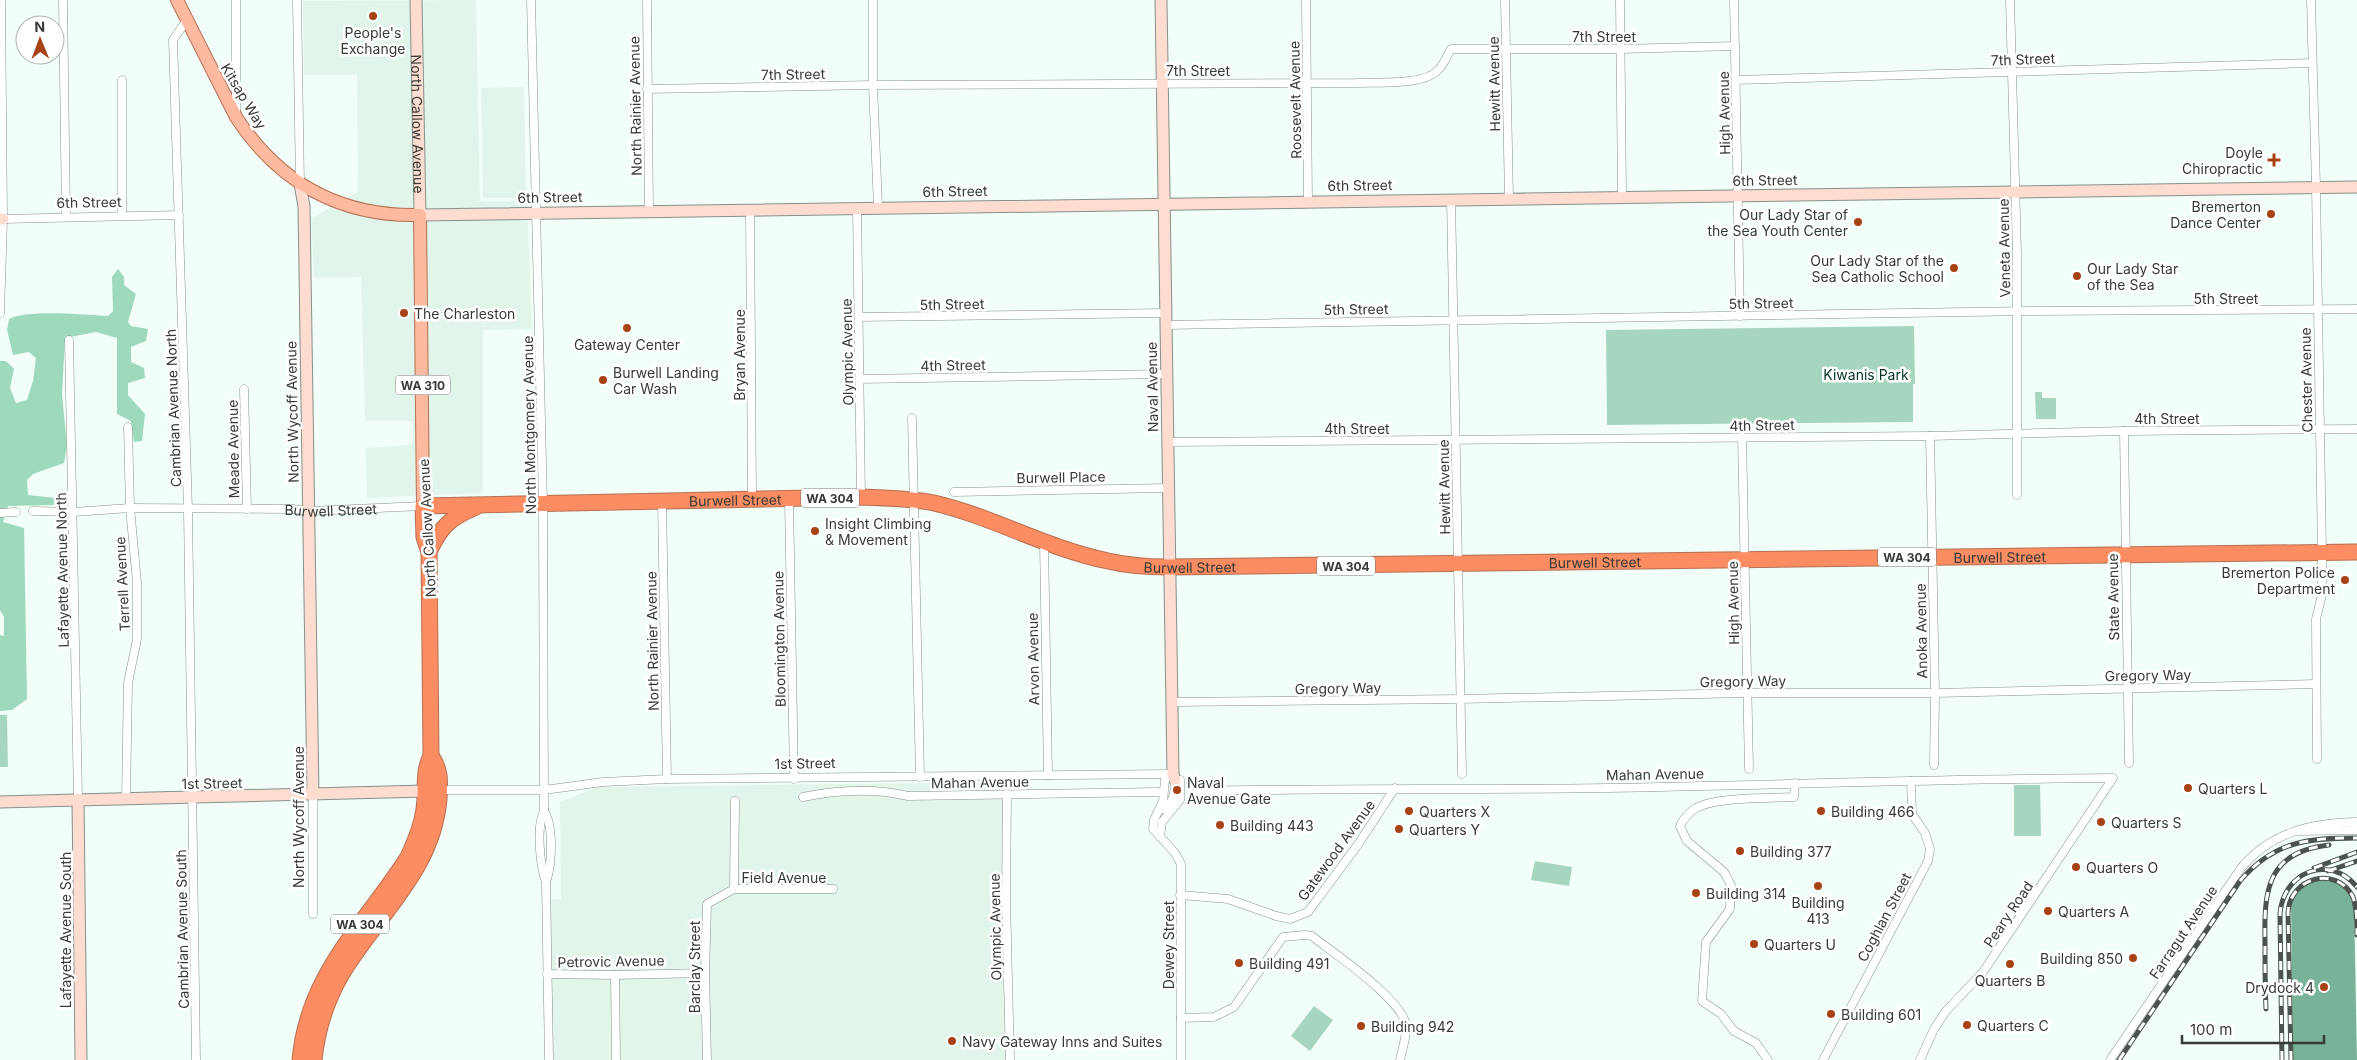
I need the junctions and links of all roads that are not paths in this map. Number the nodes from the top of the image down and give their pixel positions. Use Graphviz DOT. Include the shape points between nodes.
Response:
graph roads {
  1 [pos="1,0"];
  2 [pos="62,0"];
  3 [pos="177,0"];
  4 [pos="236,0"];
  5 [pos="297,0"];
  6 [pos="416,0"];
  7 [pos="531,0"];
  8 [pos="647,0"];
  9 [pos="873,0"];
  10 [pos="1161,0"];
  11 [pos="1306,0"];
  12 [pos="1505,0"];
  13 [pos="1620,0"];
  14 [pos="1734,0"];
  15 [pos="2010,0"];
  16 [pos="2311,0"];
  17 [pos="186,21"];
  18 [pos="1735,46"];
  19 [pos="1506,48"];
  20 [pos="1620,49"];
  21 [pos="2312,63"];
  22 [pos="2012,72"];
  23 [pos="122,80"];
  24 [pos="1736,80"];
  25 [pos="1163,83"];
  26 [pos="873,84"];
  27 [pos="1307,84"];
  28 [pos="647,89"];
  29 [pos="236,117"];
  30 [pos="300,184"];
  31 [pos="2316,187"];
  32 [pos="2357,187"];
  33 [pos="2016,192"];
  34 [pos="1738,195"];
  35 [pos="1622,197"];
  36 [pos="1509,198"];
  37 [pos="1451,199"];
  38 [pos="1308,201"];
  39 [pos="1164,203"];
  40 [pos="857,207"];
  41 [pos="878,207"];
  42 [pos="750,209"];
  43 [pos="364,210"];
  44 [pos="649,211"];
  45 [pos="536,213"];
  46 [pos="179,215"];
  47 [pos="420,215"];
  48 [pos="122,216"];
  49 [pos="66,217"];
  50 [pos="2,219"];
  51 [pos="2357,309"];
  52 [pos="2317,310"];
  53 [pos="2018,312"];
  54 [pos="0,313"];
  55 [pos="1740,316"];
  56 [pos="859,318"];
  57 [pos="1166,319"];
  58 [pos="1453,320"];
  59 [pos="69,340"];
  60 [pos="1167,374"];
  61 [pos="860,379"];
  62 [pos="244,389"];
  63 [pos="912,418"];
  64 [pos="128,427"];
  65 [pos="2357,429"];
  66 [pos="2320,430"];
  67 [pos="2124,431"];
  68 [pos="2019,433"];
  69 [pos="1930,436"];
  70 [pos="1742,437"];
  71 [pos="1456,440"];
  72 [pos="1168,442"];
  73 [pos="1168,488"];
  74 [pos="954,492"];
  75 [pos="2018,495"];
  76 [pos="861,497"];
  77 [pos="752,500"];
  78 [pos="789,500"];
  79 [pos="914,500"];
  80 [pos="662,502"];
  81 [pos="481,504"];
  82 [pos="544,504"];
  83 [pos="423,506"];
  84 [pos="130,508"];
  85 [pos="247,509"];
  86 [pos="188,510"];
  87 [pos="33,511"];
  88 [pos="309,511"];
  89 [pos="16,512"];
  90 [pos="73,512"];
  91 [pos="0,513"];
  92 [pos="1044,542"];
  93 [pos="429,552"];
  94 [pos="2357,552"];
  95 [pos="2322,553"];
  96 [pos="2125,555"];
  97 [pos="1932,557"];
  98 [pos="1746,561"];
  99 [pos="1458,565"];
  100 [pos="1169,567"];
  101 [pos="2316,684"];
  102 [pos="2128,688"];
  103 [pos="1746,693"];
  104 [pos="1935,693"];
  105 [pos="1460,699"];
  106 [pos="1171,702"];
  107 [pos="2317,759"];
  108 [pos="2128,763"];
  109 [pos="1934,765"];
  110 [pos="1749,769"];
  111 [pos="1462,774"];
  112 [pos="1048,775"];
  113 [pos="920,777"];
  114 [pos="1173,778"];
  115 [pos="2113,778"];
  116 [pos="667,779"];
  117 [pos="794,779"];
  118 [pos="1911,781"];
  119 [pos="1794,783"];
  120 [pos="1395,788"];
  121 [pos="544,790"];
  122 [pos="432,791"];
  123 [pos="1197,791"];
  124 [pos="1158,792"];
  125 [pos="1007,794"];
  126 [pos="312,795"];
  127 [pos="803,797"];
  128 [pos="126,798"];
  129 [pos="193,798"];
  130 [pos="78,800"];
  131 [pos="735,800"];
  132 [pos="0,802"];
  133 [pos="2357,822"];
  134 [pos="2357,830"];
  135 [pos="2290,832"];
  136 [pos="1160,837"];
  137 [pos="734,889"];
  138 [pos="834,889"];
  139 [pos="1180,895"];
  140 [pos="313,914"];
  141 [pos="705,973"];
  142 [pos="547,974"];
  143 [pos="614,975"];
  144 [pos="1181,1018"];
  145 [pos="81,1060"];
  146 [pos="196,1060"];
  147 [pos="300,1060"];
  148 [pos="314,1060"];
  149 [pos="549,1060"];
  150 [pos="616,1060"];
  151 [pos="707,1060"];
  152 [pos="1010,1060"];
  153 [pos="1181,1060"];
  154 [pos="1400,1060"];
  155 [pos="1768,1060"];
  156 [pos="1822,1060"];
  157 [pos="1920,1060"];
  158 [pos="2110,1060"];
  1 -- 50 [label="street"];
  2 -- 49 [label="street"];
  3 -- 17 [label="main road, Kitsap Way"];
  4 -- 29 [label="street"];
  5 -- 30 [label="street, North Wycoff Avenue"];
  6 -- 47 [label="main road, North Callow Avenue"];
  7 -- 45 [label="street, North Montgomery Avenue"];
  8 -- 28 [label="street, North Rainier Avenue"];
  9 -- 26 [label="street"];
  10 -- 25 [label="main road, Naval Avenue"];
  11 -- 27 [label="street, Roosevelt Avenue"];
  12 -- 19 [label="street, Hewitt Avenue"];
  13 -- 20 [label="street"];
  14 -- 18 [label="street, High Avenue"];
  15 -- 22 [label="street, Veneta Avenue"];
  16 -- 21 [label="street, Chester Avenue"];
  17 -- 29 [label="main road, Kitsap Way"];
  17 -- 46 [label="street, Cambrian Avenue North" via="173,40"];
  18 -- 20 [label="street, 7th Street"];
  18 -- 24 [label="street, High Avenue"];
  19 -- 20 [label="street, 7th Street"];
  19 -- 27 [label="street, 7th Street" via="1451,49 1439,70 1422,79"];
  19 -- 36 [label="street, Hewitt Avenue"];
  20 -- 35 [label="street"];
  21 -- 22 [label="street, 7th Street"];
  21 -- 31 [label="street, Chester Avenue"];
  22 -- 24 [label="street, 7th Street"];
  22 -- 33 [label="street, Veneta Avenue"];
  23 -- 48 [label="street"];
  24 -- 34 [label="street, High Avenue"];
  25 -- 26 [label="street, 7th Street"];
  25 -- 27 [label="street, 7th Street"];
  25 -- 39 [label="main road, Naval Avenue"];
  26 -- 28 [label="street, 7th Street"];
  26 -- 41 [label="street"];
  27 -- 38 [label="street, Roosevelt Avenue"];
  28 -- 44 [label="street, North Rainier Avenue"];
  29 -- 30 [label="main road, Kitsap Way" via="265,154"];
  30 -- 43 [label="main road, Kitsap Way" via="329,199"];
  30 -- 88 [label="main road, North Wycoff Avenue" via="304,206"];
  31 -- 32 [label="main road, 6th Street"];
  31 -- 33 [label="main road, 6th Street"];
  31 -- 52 [label="street, Chester Avenue"];
  33 -- 34 [label="main road, 6th Street"];
  33 -- 53 [label="street, Veneta Avenue"];
  34 -- 35 [label="main road, 6th Street"];
  34 -- 55 [label="street, High Avenue"];
  35 -- 36 [label="main road, 6th Street"];
  36 -- 37 [label="main road, 6th Street"];
  37 -- 38 [label="main road, 6th Street"];
  37 -- 58 [label="street, Hewitt Avenue"];
  38 -- 39 [label="main road, 6th Street"];
  39 -- 41 [label="main road, 6th Street"];
  39 -- 57 [label="main road, Naval Avenue"];
  40 -- 41 [label="main road, 6th Street"];
  40 -- 42 [label="main road, 6th Street"];
  40 -- 56 [label="street, Olympic Avenue"];
  42 -- 44 [label="main road, 6th Street"];
  42 -- 77 [label="street, Bryan Avenue"];
  43 -- 47 [label="main road, 6th Street"];
  44 -- 45 [label="main road, 6th Street"];
  45 -- 47 [label="main road, 6th Street"];
  45 -- 82 [label="street, North Montgomery Avenue"];
  46 -- 48 [label="street, 6th Street"];
  46 -- 86 [label="street, Cambrian Avenue North"];
  47 -- 83 [label="main road, North Callow Avenue / WA 310"];
  48 -- 49 [label="street, 6th Street"];
  49 -- 50 [label="street, 6th Street"];
  50 -- 54 [label="street"];
  51 -- 52 [label="street, 5th Street"];
  52 -- 53 [label="street, 5th Street"];
  52 -- 66 [label="street, Chester Avenue"];
  53 -- 55 [label="street, 5th Street"];
  53 -- 68 [label="street, Veneta Avenue"];
  55 -- 58 [label="street, 5th Street"];
  56 -- 57 [label="street, 5th Street"];
  56 -- 61 [label="street, Olympic Avenue"];
  57 -- 58 [label="street, 5th Street"];
  57 -- 60 [label="main road, Naval Avenue"];
  58 -- 71 [label="street, Hewitt Avenue"];
  59 -- 90 [label="street, Lafayette Avenue North"];
  60 -- 61 [label="street, 4th Street"];
  60 -- 72 [label="main road, Naval Avenue"];
  61 -- 76 [label="street, Olympic Avenue"];
  62 -- 85 [label="street, Meade Avenue"];
  63 -- 79 [label="street"];
  64 -- 84 [label="street, Terrell Avenue"];
  65 -- 66 [label="street, 4th Street"];
  66 -- 67 [label="street, 4th Street"];
  66 -- 95 [label="street, Chester Avenue"];
  67 -- 68 [label="street, 4th Street"];
  67 -- 96 [label="street, State Avenue"];
  68 -- 69 [label="street, 4th Street"];
  68 -- 75 [label="street, Veneta Avenue" via="2016,442"];
  69 -- 70 [label="street, 4th Street"];
  69 -- 97 [label="street, Anoka Avenue"];
  70 -- 71 [label="street, 4th Street"];
  70 -- 98 [label="street, High Avenue"];
  71 -- 72 [label="street, 4th Street"];
  71 -- 99 [label="street, Hewitt Avenue"];
  72 -- 73 [label="main road, Naval Avenue"];
  73 -- 74 [label="street, Burwell Place"];
  73 -- 100 [label="main road, Naval Avenue"];
  76 -- 78 [label="highway, Burwell Street / WA 304"];
  76 -- 79 [label="highway, Burwell Street / WA 304"];
  77 -- 78 [label="highway, Burwell Street / WA 304"];
  77 -- 80 [label="highway, Burwell Street / WA 304"];
  78 -- 117 [label="street, Bloomington Avenue"];
  79 -- 92 [label="highway, Burwell Street / WA 304" via="962,511"];
  79 -- 113 [label="street"];
  80 -- 82 [label="highway, Burwell Street / WA 304"];
  80 -- 116 [label="street, North Rainier Avenue"];
  81 -- 82 [label="highway, Burwell Street / WA 304"];
  81 -- 83 [label="highway, Burwell Street / WA 304"];
  81 -- 93 [label="highway, WA 304" via="448,522"];
  82 -- 121 [label="street, North Montgomery Avenue"];
  83 -- 88 [label="street, Burwell Street"];
  83 -- 93 [label="highway, North Callow Avenue / WA 304" via="424,537"];
  84 -- 86 [label="street, Burwell Street"];
  84 -- 90 [label="street, Burwell Street"];
  84 -- 128 [label="street, Terrell Avenue" via="137,638 128,683"];
  85 -- 86 [label="street, Burwell Street"];
  85 -- 88 [label="street, Burwell Street"];
  86 -- 129 [label="street, Cambrian Avenue North"];
  87 -- 90 [label="street, Burwell Street"];
  88 -- 126 [label="main road, North Wycoff Avenue"];
  89 -- 91 [label="street"];
  90 -- 130 [label="street, Lafayette Avenue North"];
  92 -- 100 [label="highway, Burwell Street / WA 304" via="1107,561"];
  92 -- 112 [label="street, Arvon Avenue"];
  93 -- 122 [label="highway, North Callow Avenue / WA 304" via="431,756 439,766"];
  94 -- 95 [label="highway, Burwell Street / WA 304"];
  95 -- 96 [label="highway, Burwell Street / WA 304"];
  95 -- 101 [label="street, Chester Avenue" via="2322,595 2316,619"];
  96 -- 97 [label="highway, Burwell Street / WA 304"];
  96 -- 102 [label="street, State Avenue"];
  97 -- 98 [label="highway, Burwell Street / WA 304"];
  97 -- 104 [label="street, Anoka Avenue"];
  98 -- 99 [label="highway, Burwell Street / WA 304"];
  98 -- 103 [label="street, High Avenue"];
  99 -- 100 [label="highway, Burwell Street / WA 304"];
  99 -- 105 [label="street, Hewitt Avenue"];
  100 -- 106 [label="main road, Naval Avenue"];
  101 -- 102 [label="street, Gregory Way"];
  101 -- 107 [label="street, Chester Avenue"];
  102 -- 104 [label="street, Gregory Way"];
  102 -- 108 [label="street, State Avenue"];
  103 -- 104 [label="street, Gregory Way"];
  103 -- 105 [label="street, Gregory Way"];
  103 -- 110 [label="street, High Avenue"];
  104 -- 109 [label="street, Anoka Avenue"];
  105 -- 106 [label="street, Gregory Way"];
  105 -- 111 [label="street, Hewitt Avenue"];
  106 -- 114 [label="main road, Naval Avenue"];
  112 -- 113 [label="street, 1st Street"];
  112 -- 114 [label="street, 1st Street"];
  113 -- 117 [label="street, 1st Street"];
  114 -- 136 [label="street" via="1180,800 1162,822"];
  114 -- 136 [label="street" via="1174,798 1158,811 1154,820 1153,828"];
  115 -- 118 [label="street, Mahan Avenue"];
  115 -- 157 [label="street, Peary Road" via="1983,972 1946,1011"];
  116 -- 117 [label="street, 1st Street"];
  116 -- 121 [label="street, 1st Street" via="603,782"];
  118 -- 119 [label="street, Mahan Avenue"];
  118 -- 156 [label="street, Coghlan Street" via="1912,814 1925,833 1930,850 1928,861"];
  119 -- 120 [label="street, Mahan Avenue" via="1606,788"];
  119 -- 155 [label="street" via="1794,797 1724,801 1697,807 1686,815 1680,826 1686,841 1714,862 1731,885 1730,910 1706,942 1702,1001 1720,1014 1734,1031 1756,1043"];
  120 -- 123 [label="street, Mahan Avenue"];
  120 -- 139 [label="street, Gatewood Avenue" via="1308,912 1290,919 1228,899"];
  121 -- 122 [label="street, 1st Street"];
  121 -- 142 [label="street, North Montgomery Avenue" via="544,811 540,818 542,871 546,882"];
  122 -- 126 [label="main road, 1st Street"];
  122 -- 147 [label="highway, WA 304" via="408,857 341,949 320,984 306,1024"];
  122 -- 148 [label="highway, WA 304" via="438,813 427,849 411,879 353,957 333,990 319,1028"];
  124 -- 125 [label="street, Mahan Avenue"];
  125 -- 127 [label="street, Mahan Avenue" via="908,796 887,791"];
  125 -- 152 [label="street, Olympic Avenue"];
  126 -- 129 [label="main road, 1st Street"];
  126 -- 140 [label="street, North Wycoff Avenue"];
  128 -- 129 [label="main road, 1st Street"];
  128 -- 130 [label="main road, 1st Street"];
  129 -- 146 [label="street, Cambrian Avenue South"];
  130 -- 132 [label="main road, 1st Street"];
  130 -- 145 [label="main road, Lafayette Avenue South"];
  131 -- 137 [label="street"];
  133 -- 135 [label="street, Farragut Avenue" via="2325,823"];
  134 -- 135 [label="street, Farragut Avenue"];
  135 -- 158 [label="street, Farragut Avenue" via="2258,850 2241,868"];
  136 -- 139 [label="street, Dewey Street" via="1181,864"];
  137 -- 138 [label="street, Field Avenue"];
  137 -- 141 [label="street, Barclay Street" via="707,904"];
  139 -- 144 [label="street, Dewey Street"];
  141 -- 143 [label="street, Petrovic Avenue"];
  141 -- 151 [label="street, Barclay Street"];
  142 -- 143 [label="street, Petrovic Avenue"];
  142 -- 149 [label="street, North Montgomery Avenue"];
  143 -- 150 [label="street"];
  144 -- 153 [label="street, Dewey Street"];
  144 -- 154 [label="street" via="1214,1017 1234,1007 1283,937 1312,936 1401,1012 1406,1026"];
}
